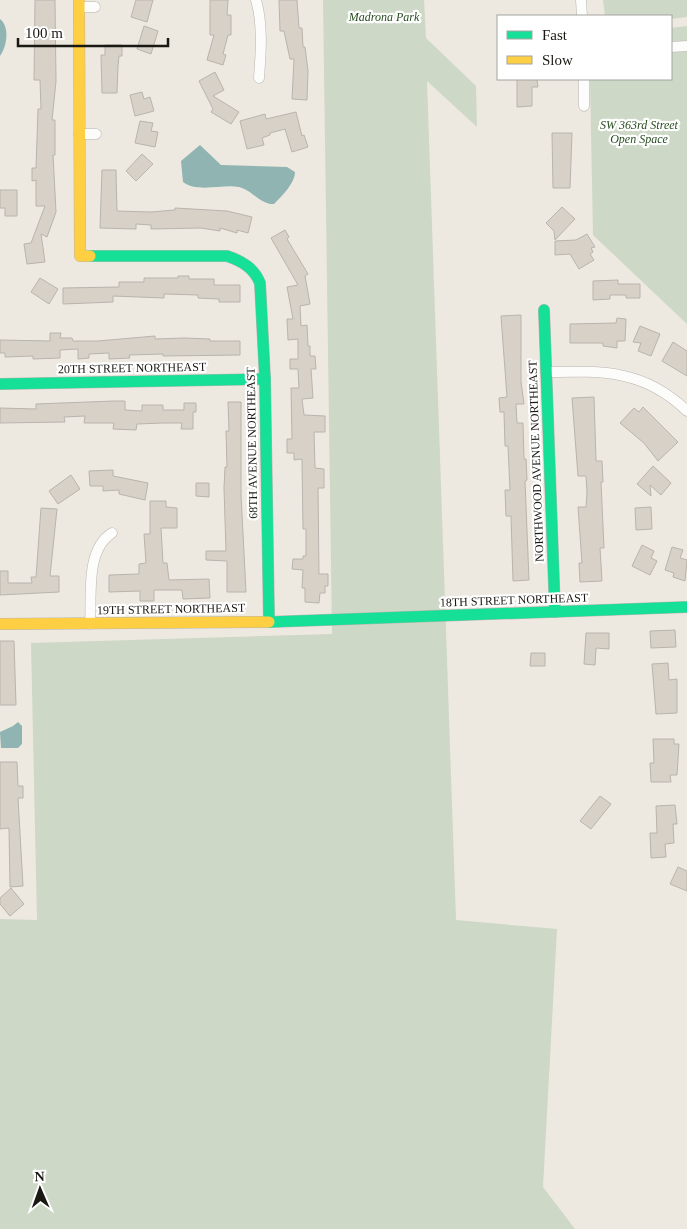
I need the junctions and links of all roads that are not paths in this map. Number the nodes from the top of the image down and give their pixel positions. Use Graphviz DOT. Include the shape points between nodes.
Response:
graph roads {
  1 [pos="256,0"];
  2 [pos="581,0"];
  3 [pos="79,3"];
  4 [pos="95,7"];
  5 [pos="582,15"];
  6 [pos="687,46"];
  7 [pos="672,47"];
  8 [pos="259,78"];
  9 [pos="584,80"];
  10 [pos="584,106"];
  11 [pos="79,134"];
  12 [pos="96,134"];
  13 [pos="544,310"];
  14 [pos="546,372"];
  15 [pos="265,379"];
  16 [pos="0,384"];
  17 [pos="687,411"];
  18 [pos="112,532"];
  19 [pos="687,607"];
  20 [pos="555,612"];
  21 [pos="342,620"];
  22 [pos="269,622"];
  23 [pos="0,624"];
  24 [pos="90,624"];
  1 -- 8 [label="street" via="261,54"];
  2 -- 5 [label="street"];
  3 -- 4 [label="street"];
  3 -- 11 [label="street"];
  6 -- 7 [label="street"];
  9 -- 10 [label="street"];
  11 -- 12 [label="street"];
  11 -- 15 [label="street, 68TH AVENUE NORTHEAST" via="80,256 227,256 244,262 258,276 262,292"];
  13 -- 14 [label="street, NORTHWOOD AVENUE NORTHEAST"];
  14 -- 17 [label="street" via="599,371 627,376 655,387"];
  14 -- 20 [label="street, NORTHWOOD AVENUE NORTHEAST"];
  15 -- 16 [label="street, 20TH STREET NORTHEAST"];
  15 -- 22 [label="street, 68TH AVENUE NORTHEAST"];
  18 -- 24 [label="street" via="104,538 93,562"];
  19 -- 20 [label="street, 18TH STREET NORTHEAST"];
  20 -- 21 [label="street, 18TH STREET NORTHEAST"];
  21 -- 22 [label="street, 19TH STREET NORTHEAST"];
  22 -- 24 [label="street, 19TH STREET NORTHEAST"];
  23 -- 24 [label="street, 19TH STREET NORTHEAST"];
}
